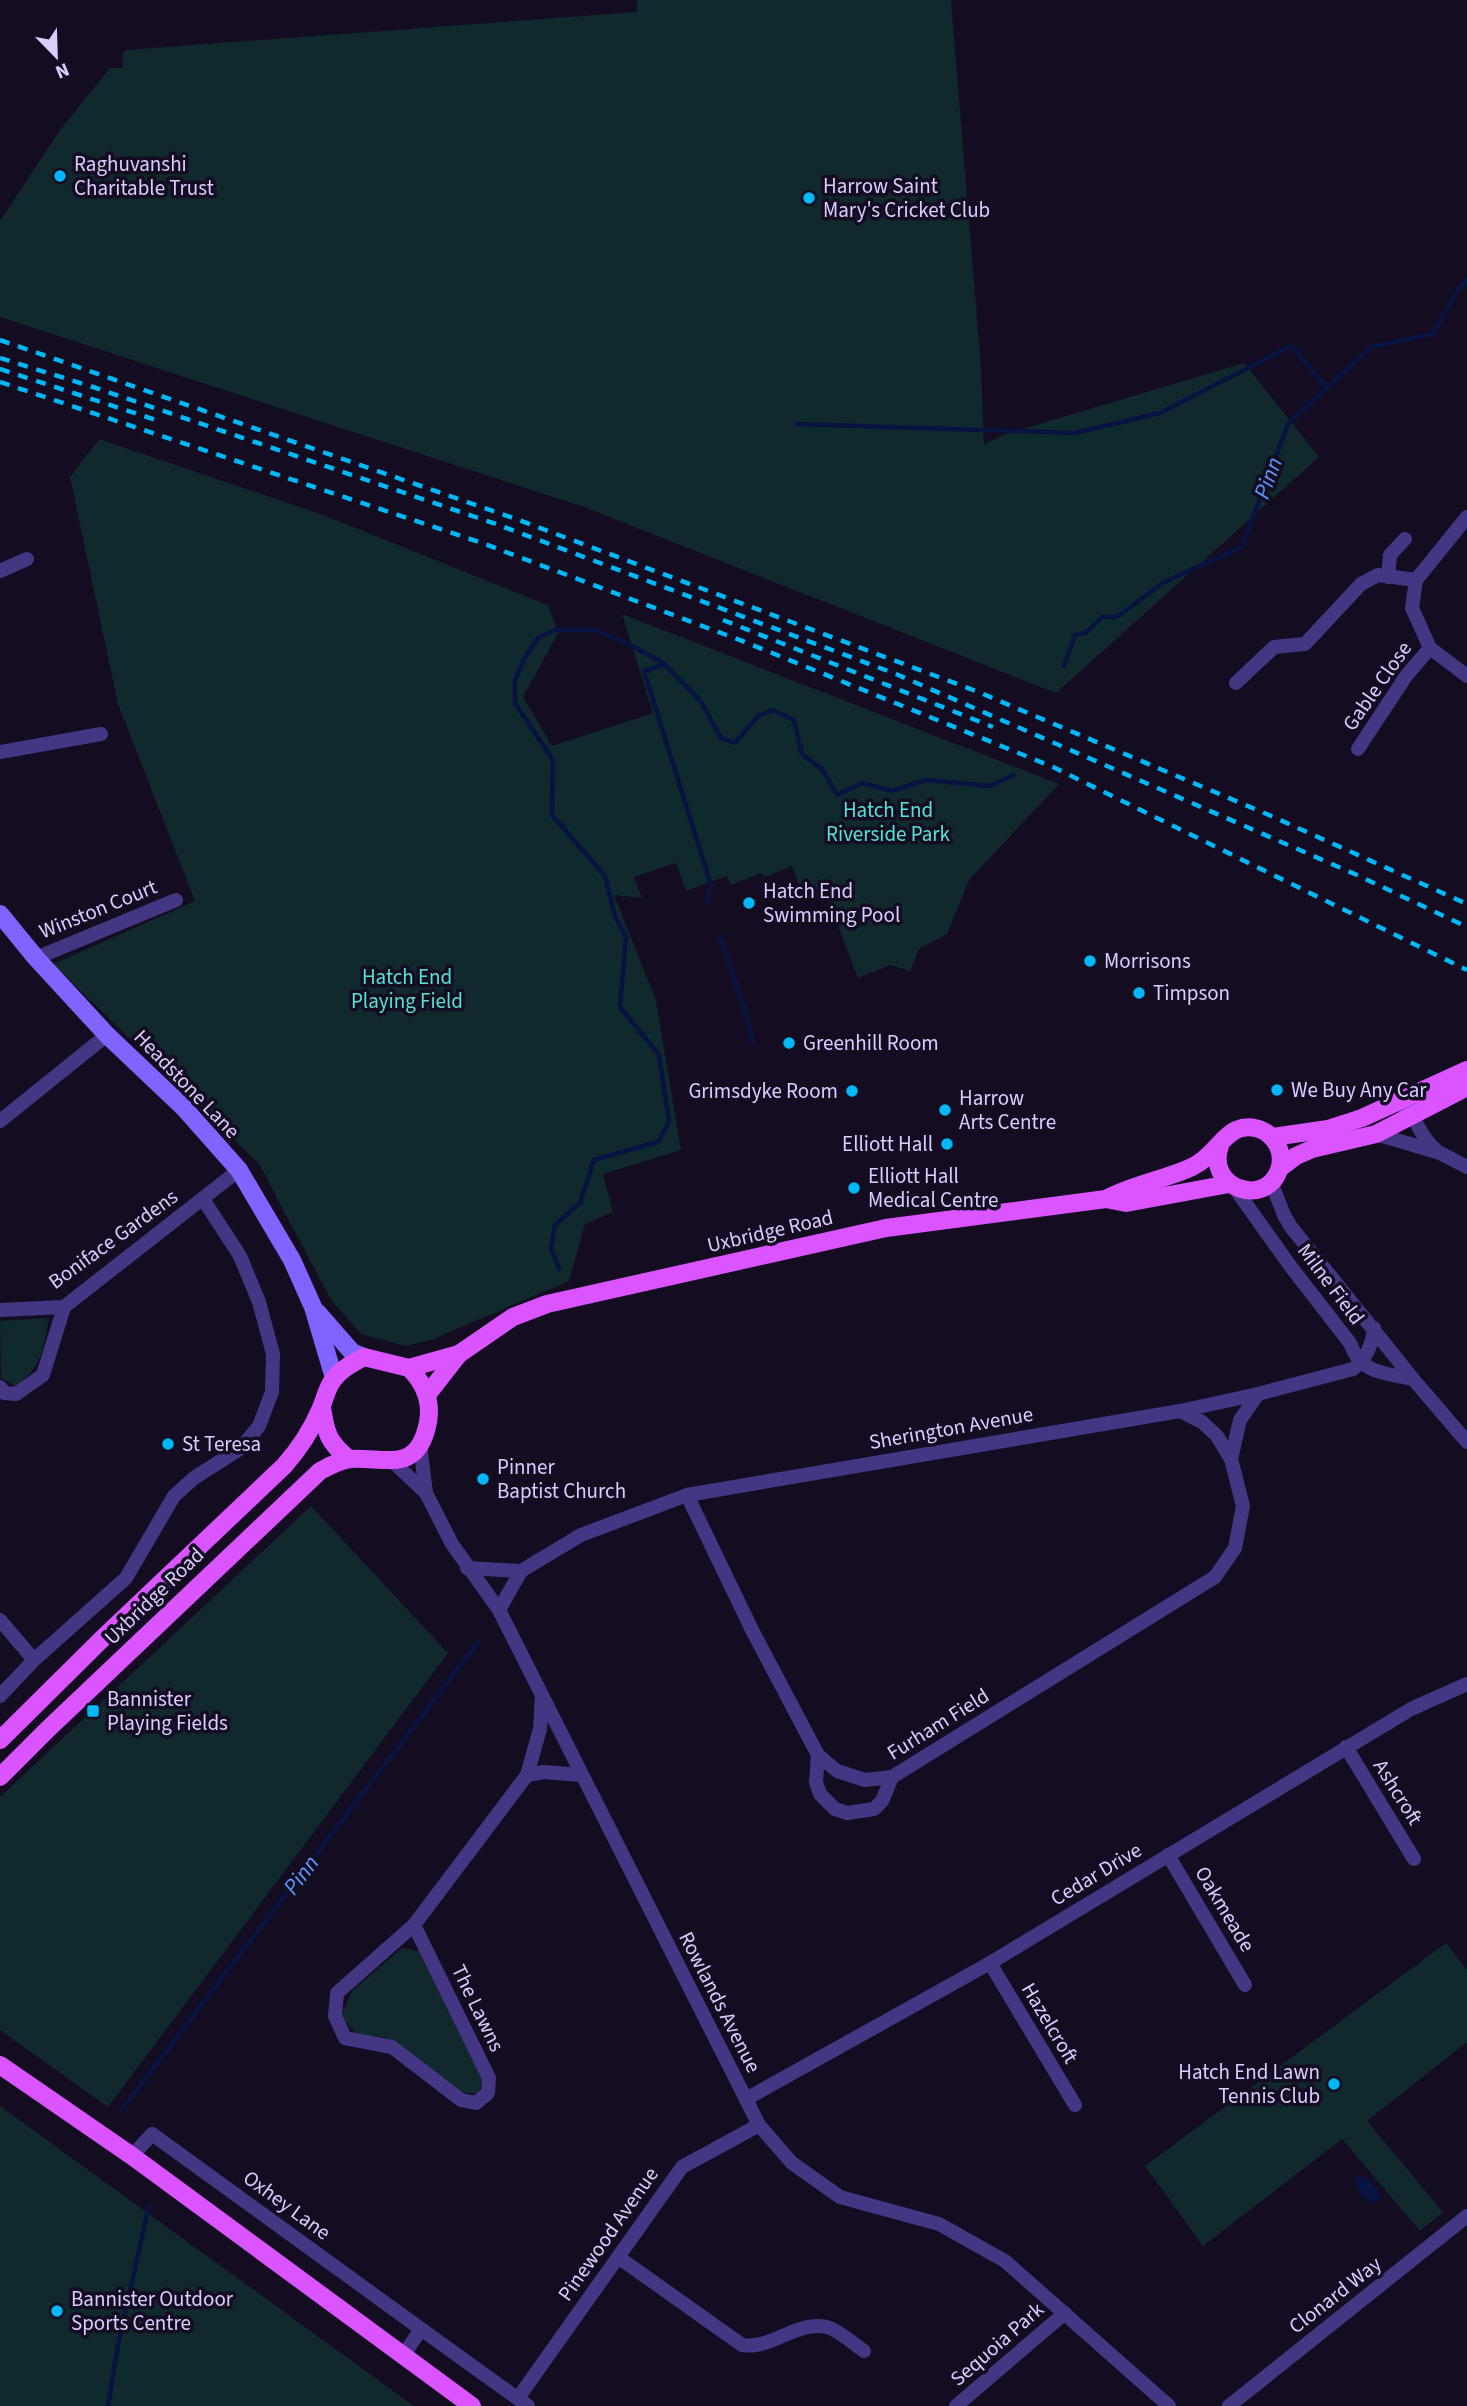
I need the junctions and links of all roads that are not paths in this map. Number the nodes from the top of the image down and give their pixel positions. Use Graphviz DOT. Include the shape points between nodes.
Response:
graph roads {
  1 [pos="1467,517"];
  2 [pos="1405,539"];
  3 [pos="27,559"];
  4 [pos="0,571"];
  5 [pos="1388,577"];
  6 [pos="1416,580"];
  7 [pos="1430,648"];
  8 [pos="1467,677"];
  9 [pos="1236,683"];
  10 [pos="101,734"];
  11 [pos="1358,749"];
  12 [pos="0,751"];
  13 [pos="176,900"];
  14 [pos="0,914"];
  15 [pos="36,958"];
  16 [pos="107,1035"];
  17 [pos="1467,1070"];
  18 [pos="1467,1087"];
  19 [pos="1398,1103"];
  20 [pos="1413,1116"];
  21 [pos="0,1121"];
  22 [pos="1376,1134"];
  23 [pos="1273,1137"];
  24 [pos="1220,1146"];
  25 [pos="1440,1153"];
  26 [pos="1467,1167"];
  27 [pos="239,1170"];
  28 [pos="1275,1175"];
  29 [pos="1232,1185"];
  30 [pos="203,1199"];
  31 [pos="1106,1199"];
  32 [pos="64,1307"];
  33 [pos="313,1307"];
  34 [pos="0,1310"];
  35 [pos="1374,1328"];
  36 [pos="458,1354"];
  37 [pos="364,1357"];
  38 [pos="1360,1363"];
  39 [pos="409,1368"];
  40 [pos="334,1378"];
  41 [pos="1413,1379"];
  42 [pos="0,1387"];
  43 [pos="1258,1394"];
  44 [pos="428,1395"];
  45 [pos="322,1408"];
  46 [pos="1180,1410"];
  47 [pos="1467,1442"];
  48 [pos="420,1444"];
  49 [pos="349,1459"];
  50 [pos="1231,1459"];
  51 [pos="393,1462"];
  52 [pos="426,1493"];
  53 [pos="687,1495"];
  54 [pos="467,1568"];
  55 [pos="521,1571"];
  56 [pos="499,1610"];
  57 [pos="0,1620"];
  58 [pos="34,1660"];
  59 [pos="1467,1684"];
  60 [pos="0,1696"];
  61 [pos="542,1696"];
  62 [pos="0,1740"];
  63 [pos="1346,1747"];
  64 [pos="818,1755"];
  65 [pos="527,1775"];
  66 [pos="581,1775"];
  67 [pos="0,1777"];
  68 [pos="892,1777"];
  69 [pos="1168,1855"];
  70 [pos="1414,1859"];
  71 [pos="414,1925"];
  72 [pos="989,1963"];
  73 [pos="1245,1985"];
  74 [pos="0,2065"];
  75 [pos="746,2099"];
  76 [pos="1075,2105"];
  77 [pos="759,2125"];
  78 [pos="131,2156"];
  79 [pos="1467,2216"];
  80 [pos="618,2257"];
  81 [pos="1065,2313"];
  82 [pos="421,2329"];
  83 [pos="864,2351"];
  84 [pos="403,2356"];
  85 [pos="523,2402"];
  86 [pos="472,2406"];
  87 [pos="956,2406"];
  88 [pos="1169,2406"];
  89 [pos="1229,2406"];
  1 -- 6 [label="street"];
  2 -- 5 [label="street" via="1390,555"];
  3 -- 4 [label="street"];
  5 -- 6 [label="street"];
  5 -- 9 [label="street" via="1378,575 1361,584 1305,644 1274,647"];
  6 -- 7 [label="street" via="1412,608"];
  7 -- 8 [label="street"];
  7 -- 11 [label="street, Gable Close"];
  10 -- 12 [label="street"];
  13 -- 15 [label="street, Winston Court"];
  14 -- 15 [label="street, Headstone Lane"];
  15 -- 16 [label="street, Headstone Lane"];
  16 -- 21 [label="street"];
  16 -- 27 [label="street, Headstone Lane" via="184,1108"];
  17 -- 19 [label="main road, Uxbridge Road"];
  18 -- 20 [label="main road, Uxbridge Road"];
  19 -- 20 [label="street"];
  19 -- 23 [label="main road, Uxbridge Road" via="1328,1129"];
  20 -- 22 [label="main road, Uxbridge Road"];
  20 -- 25 [label="street" via="1426,1143"];
  22 -- 25 [label="street"];
  22 -- 28 [label="main road, Uxbridge Road" via="1312,1149"];
  23 -- 24 [label="main road, Uxbridge Road" via="1262,1129 1245,1127 1226,1136"];
  23 -- 28 [label="main road" via="1280,1150"];
  24 -- 29 [label="main road" via="1217,1164"];
  24 -- 31 [label="main road, Uxbridge Road" via="1190,1168"];
  25 -- 26 [label="street"];
  27 -- 30 [label="street, Boniface Gardens"];
  27 -- 33 [label="street, Headstone Lane" via="292,1260"];
  28 -- 29 [label="main road, Uxbridge Road" via="1261,1189"];
  28 -- 35 [label="street, Milne Field" via="1291,1227"];
  29 -- 31 [label="main road, Uxbridge Road" via="1126,1203"];
  29 -- 38 [label="street, Milne Field" via="1350,1343"];
  30 -- 32 [label="street, Boniface Gardens"];
  30 -- 58 [label="street" via="240,1256 259,1302 273,1354 272,1392 259,1426 241,1448 174,1496 126,1578"];
  31 -- 36 [label="main road, Uxbridge Road" via="886,1228 547,1304 513,1317"];
  32 -- 34 [label="street, Boniface Gardens"];
  32 -- 42 [label="street" via="43,1374 16,1394"];
  33 -- 37 [label="street, Headstone Lane" via="352,1352"];
  33 -- 40 [label="street, Headstone Lane"];
  35 -- 38 [label="street" via="1373,1340"];
  35 -- 41 [label="street, Milne Field"];
  36 -- 39 [label="main road, Uxbridge Road"];
  36 -- 44 [label="main road, Uxbridge Road"];
  37 -- 39 [label="main road, Uxbridge Road"];
  37 -- 40 [label="main road"];
  38 -- 41 [label="street"];
  38 -- 43 [label="street, Sherington Avenue" via="1353,1369"];
  39 -- 44 [label="main road"];
  40 -- 45 [label="main road, Uxbridge Road"];
  41 -- 47 [label="street, Milne Field"];
  43 -- 46 [label="street, Sherington Avenue"];
  43 -- 50 [label="street, Furham Field" via="1240,1420"];
  44 -- 48 [label="main road" via="428,1421"];
  45 -- 49 [label="main road" via="326,1433"];
  45 -- 62 [label="main road, Uxbridge Road" via="284,1466"];
  46 -- 50 [label="street, Furham Field" via="1217,1436"];
  46 -- 53 [label="street, Sherington Avenue"];
  48 -- 51 [label="main road"];
  48 -- 52 [label="street"];
  49 -- 51 [label="main road, Uxbridge Road"];
  49 -- 67 [label="main road, Uxbridge Road" via="320,1471"];
  50 -- 68 [label="street, Furham Field" via="1243,1506 1235,1548 1215,1577"];
  51 -- 52 [label="street, Rowlands Avenue"];
  52 -- 54 [label="street, Rowlands Avenue"];
  53 -- 55 [label="street, Sherington Avenue" via="581,1535"];
  53 -- 64 [label="street, Furham Field"];
  54 -- 55 [label="street"];
  54 -- 56 [label="street, Rowlands Avenue"];
  55 -- 56 [label="street, Sherington Avenue"];
  56 -- 61 [label="street, Rowlands Avenue"];
  57 -- 58 [label="street"];
  58 -- 60 [label="street"];
  59 -- 63 [label="street, Cedar Drive" via="1410,1709"];
  61 -- 65 [label="street" via="540,1729"];
  61 -- 66 [label="street, Rowlands Avenue"];
  63 -- 69 [label="street, Cedar Drive"];
  63 -- 70 [label="street, Ashcroft"];
  64 -- 68 [label="street, Furham Field" via="837,1771 865,1780"];
  64 -- 68 [label="street" via="820,1794 835,1809 847,1813 874,1809"];
  65 -- 66 [label="street"];
  65 -- 71 [label="street, The Lawns"];
  66 -- 75 [label="street, Rowlands Avenue"];
  69 -- 72 [label="street, Cedar Drive"];
  69 -- 73 [label="street, Oakmeade"];
  71 -- 71 [label="street, The Lawns" via="489,2078 488,2093 476,2102 461,2100 392,2047 345,2038 335,2016 337,1993"];
  72 -- 75 [label="street, Cedar Drive"];
  72 -- 76 [label="street, Hazelcroft"];
  74 -- 78 [label="main road"];
  75 -- 77 [label="street, Rowlands Avenue"];
  77 -- 80 [label="street, Pinewood Avenue" via="682,2167"];
  77 -- 81 [label="street, Rowlands Avenue" via="792,2163 840,2197 939,2224 1005,2261"];
  78 -- 82 [label="street, Oxhey Lane" via="152,2134"];
  78 -- 84 [label="main road"];
  79 -- 89 [label="street, Clonard Way"];
  80 -- 83 [label="street" via="742,2345 755,2347 804,2329 827,2327"];
  80 -- 85 [label="street, Pinewood Avenue"];
  81 -- 87 [label="street, Sequoia Park"];
  81 -- 88 [label="street, Rowlands Avenue"];
  82 -- 84 [label="street"];
  82 -- 85 [label="street, Oxhey Lane"];
  84 -- 86 [label="main road"];
}
